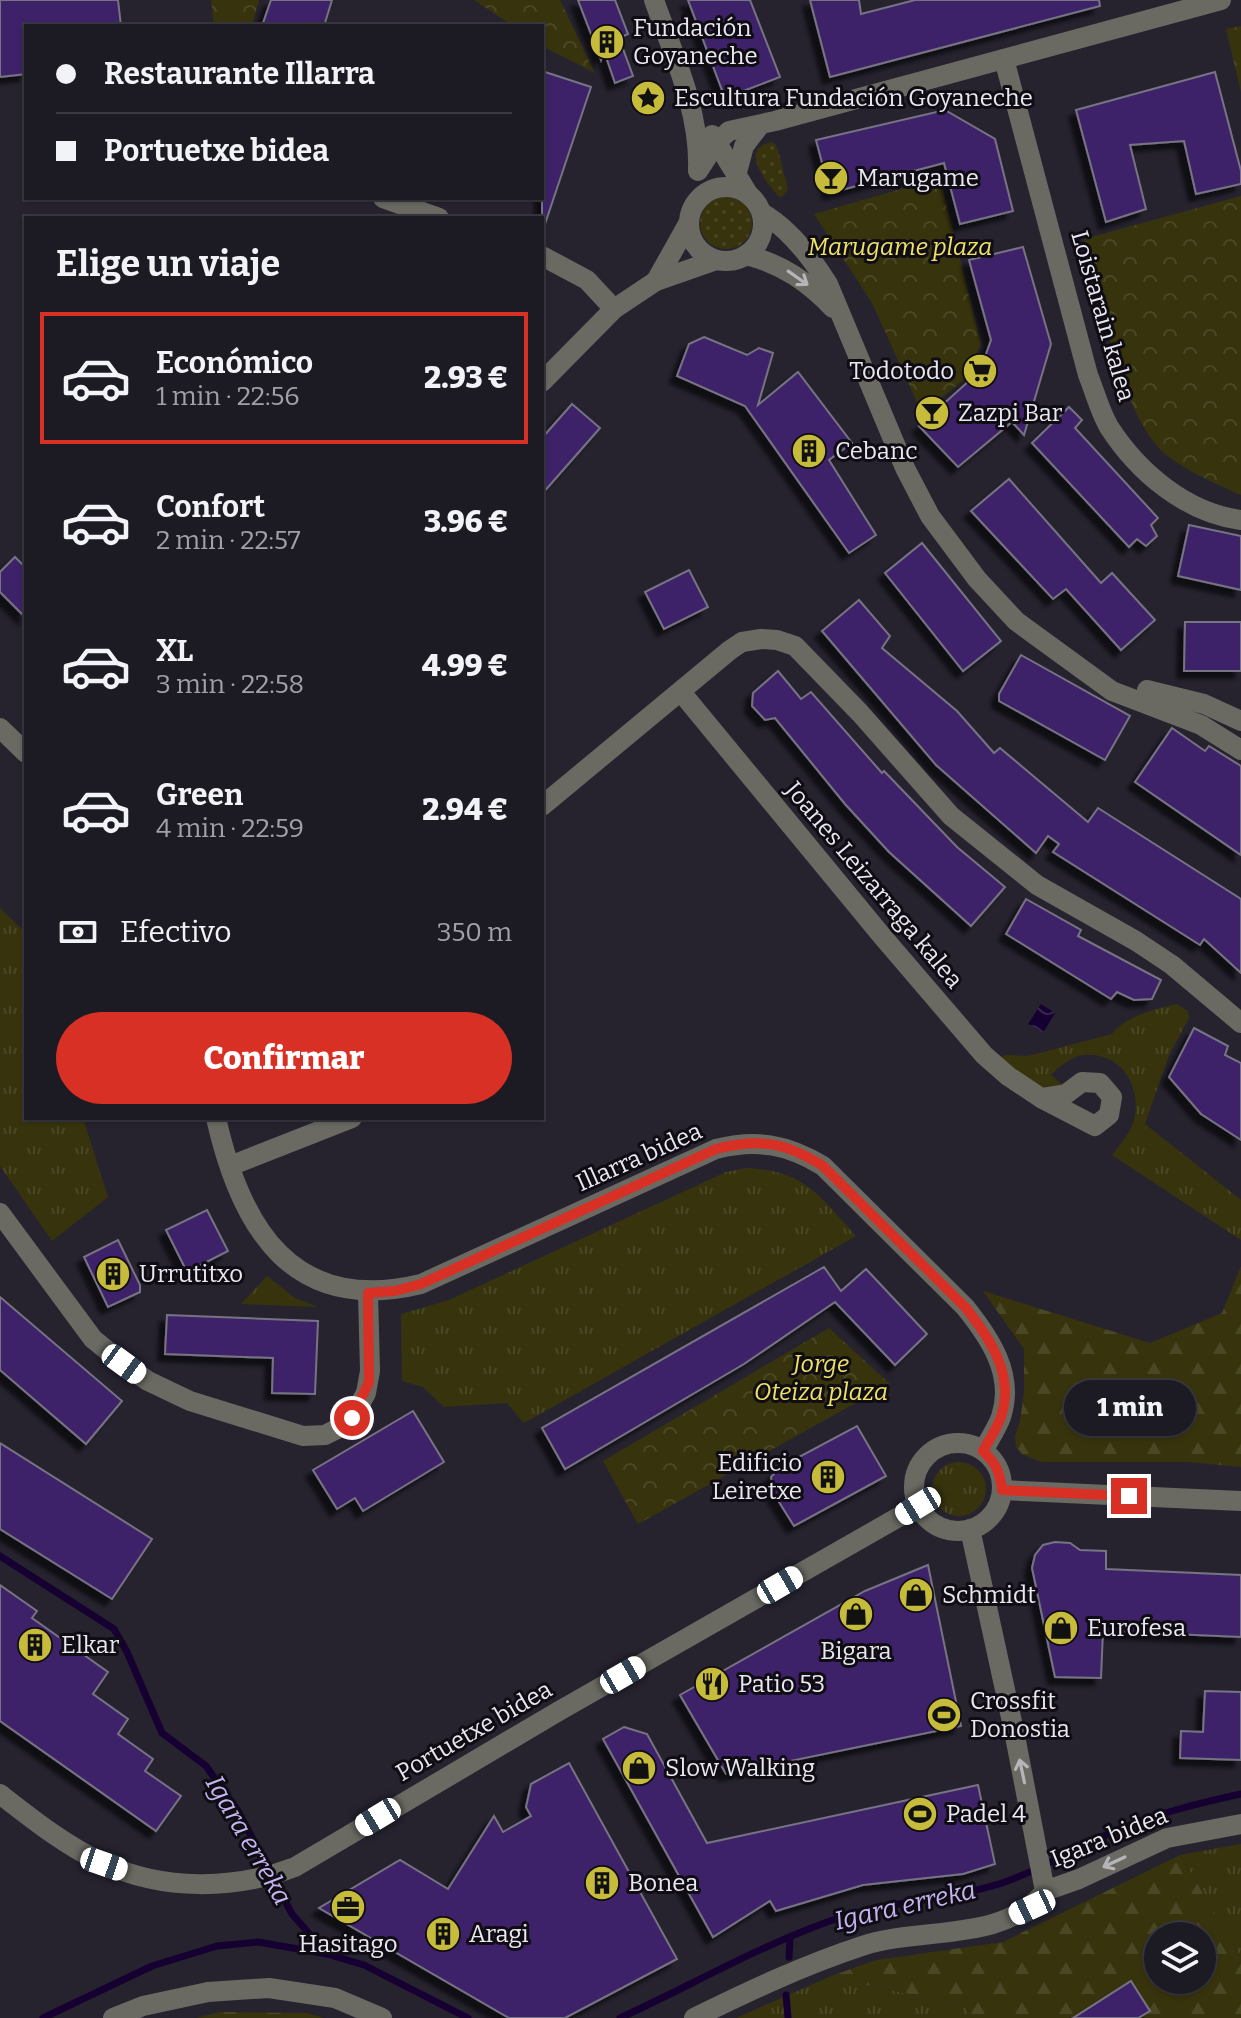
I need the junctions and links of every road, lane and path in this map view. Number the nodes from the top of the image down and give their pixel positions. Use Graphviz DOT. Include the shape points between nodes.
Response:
graph roads {
  1 [pos="654,0"];
  2 [pos="1221,0"];
  3 [pos="1004,59"];
  4 [pos="691,106"];
  5 [pos="760,125"];
  6 [pos="717,142"];
  7 [pos="698,171"];
  8 [pos="742,184"];
  9 [pos="389,200"];
  10 [pos="694,203"];
  11 [pos="762,213"];
  12 [pos="433,216"];
  13 [pos="688,224"];
  14 [pos="746,255"];
  15 [pos="544,257"];
  16 [pos="716,260"];
  17 [pos="656,281"];
  18 [pos="614,309"];
  19 [pos="841,316"];
  20 [pos="544,380"];
  21 [pos="1241,520"];
  22 [pos="1082,669"];
  23 [pos="681,692"];
  24 [pos="1211,707"];
  25 [pos="1241,707"];
  26 [pos="1241,721"];
  27 [pos="0,728"];
  28 [pos="1236,744"];
  29 [pos="24,751"];
  30 [pos="544,804"];
  31 [pos="1241,1023"];
  32 [pos="1041,1098"];
  33 [pos="217,1120"];
  34 [pos="347,1120"];
  35 [pos="230,1166"];
  36 [pos="0,1213"];
  37 [pos="368,1293"];
  38 [pos="983,1451"];
  39 [pos="1002,1490"];
  40 [pos="1241,1501"];
  41 [pos="918,1506"];
  42 [pos="970,1529"];
  43 [pos="0,1794"];
  44 [pos="1241,1824"];
  45 [pos="1044,1884"];
  46 [pos="113,2018"];
  47 [pos="382,2018"];
  48 [pos="694,2018"];
  1 -- 4 [label="street"];
  2 -- 3 [label="street"];
  3 -- 5 [label="street"];
  3 -- 21 [label="street, Loistarain kalea" via="1088,375 1108,425 1136,464 1162,485 1186,502"];
  4 -- 6 [label="street"];
  4 -- 7 [label="street"];
  5 -- 6 [label="street" via="729,131"];
  5 -- 8 [label="street" via="744,146"];
  6 -- 7 [label="street"];
  6 -- 8 [label="street"];
  7 -- 10 [label="street"];
  8 -- 10 [label="street" via="713,188"];
  8 -- 11 [label="street"];
  9 -- 12 [label="street"];
  10 -- 13 [label="street"];
  11 -- 14 [label="street" via="762,237"];
  11 -- 19 [label="street" via="812,258"];
  13 -- 16 [label="street" via="696,247"];
  13 -- 17 [label="street"];
  14 -- 16 [label="street"];
  14 -- 19 [label="street, one-way" via="794,274"];
  15 -- 18 [label="street" via="587,280"];
  16 -- 17 [label="street"];
  17 -- 18 [label="street"];
  18 -- 20 [label="street"];
  19 -- 22 [label="street" via="905,468 949,544 1016,621"];
  22 -- 24 [label="street"];
  22 -- 28 [label="street" via="1112,691"];
  23 -- 30 [label="street"];
  23 -- 31 [label="street" via="742,642 777,640 795,646 951,816 1037,885 1172,965"];
  23 -- 32 [label="street, Joanes Leizarraga kalea" via="984,1055"];
  24 -- 25 [label="street"];
  24 -- 26 [label="street"];
  27 -- 29 [label="street"];
  33 -- 35 [label="street, Illarra bidea"];
  34 -- 35 [label="street"];
  35 -- 37 [label="street, Illarra bidea" via="245,1205 284,1260 307,1276"];
  36 -- 37 [label="street" via="93,1339 124,1364 190,1401 303,1436 325,1435 343,1426 366,1393"];
  37 -- 38 [label="street, Illarra bidea" via="421,1284 716,1149 757,1142 777,1145 823,1166 986,1333 1003,1372 1005,1396 1001,1417"];
  38 -- 39 [label="street" via="1001,1475"];
  38 -- 41 [label="street" via="956,1443 929,1453 914,1478"];
  39 -- 40 [label="street"];
  39 -- 42 [label="street" via="992,1515"];
  41 -- 42 [label="street" via="945,1529"];
  41 -- 43 [label="street, Portuetxe bidea" via="295,1867 224,1884 176,1883 128,1872 72,1846"];
  45 -- 42 [label="street, Igara bidea, one-way"];
  44 -- 45 [label="street, Igara bidea, one-way" via="1167,1838 1079,1879"];
  45 -- 48 [label="street, Igara bidea" via="1032,1907 995,1924 867,1944 813,1962"];
  46 -- 47 [label="street" via="208,1992 269,1988 335,1998"];
}
